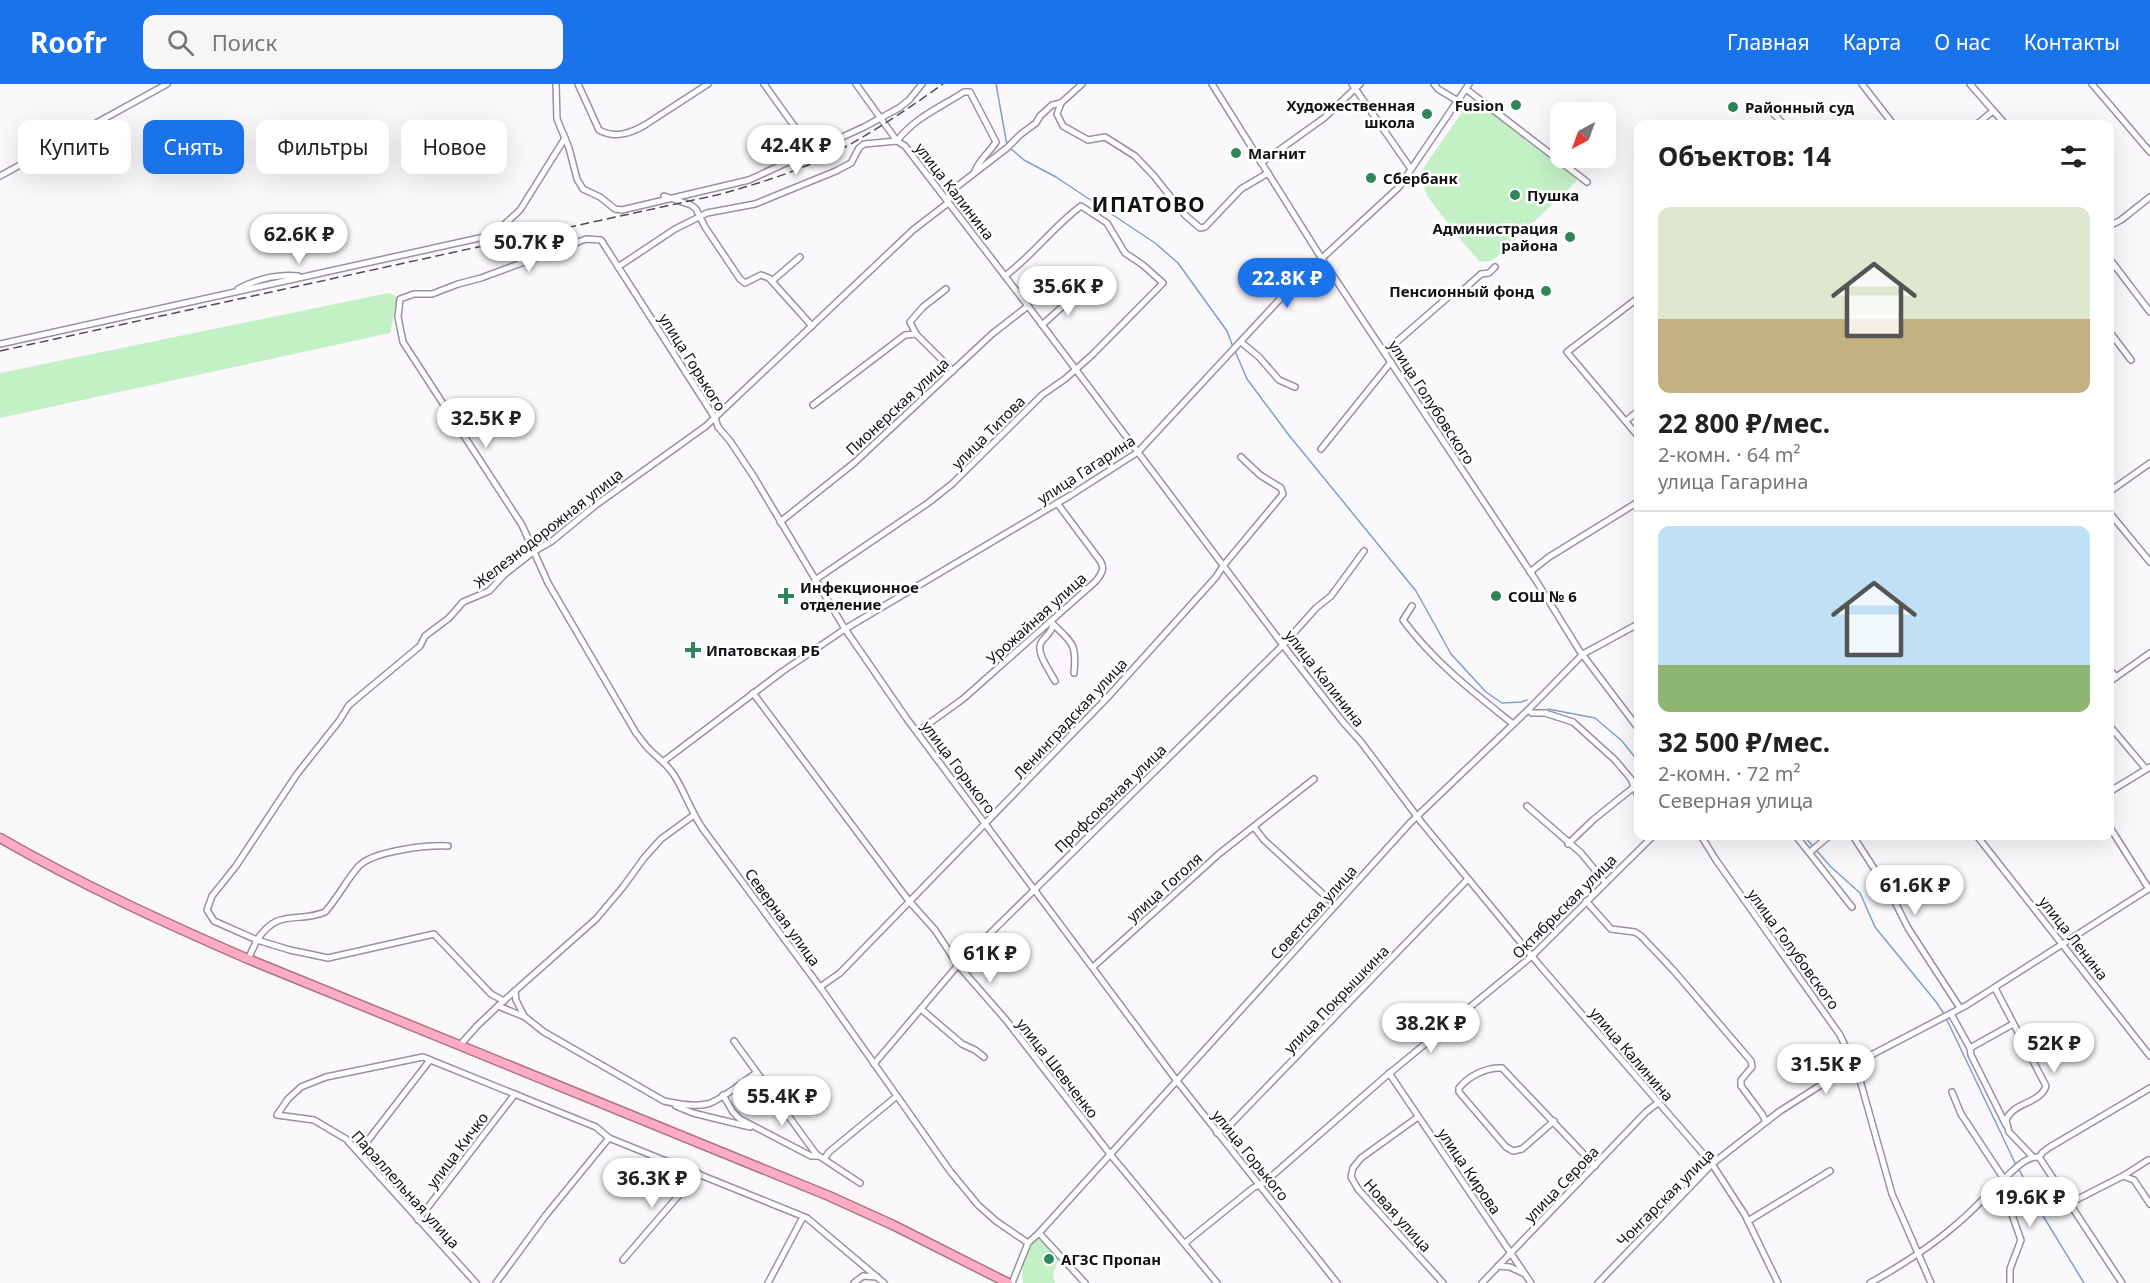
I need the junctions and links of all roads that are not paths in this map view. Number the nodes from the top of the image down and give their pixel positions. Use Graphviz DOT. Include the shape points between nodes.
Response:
graph roads {
  1 [pos="167,84"];
  2 [pos="556,84"];
  3 [pos="578,84"];
  4 [pos="708,84"];
  5 [pos="764,84"];
  6 [pos="856,84"];
  7 [pos="922,84"];
  8 [pos="1082,84"];
  9 [pos="1212,84"];
  10 [pos="1434,84"];
  11 [pos="1862,84"];
  12 [pos="1970,84"];
  13 [pos="2092,84"];
  14 [pos="1355,86"];
  15 [pos="1468,86"];
  16 [pos="1458,100"];
  17 [pos="1061,103"];
  18 [pos="1766,105"];
  19 [pos="1993,111"];
  20 [pos="880,117"];
  21 [pos="1779,120"];
  22 [pos="1890,120"];
  23 [pos="1982,120"];
  24 [pos="2001,120"];
  25 [pos="565,138"];
  26 [pos="897,141"];
  27 [pos="812,151"];
  28 [pos="2150,152"];
  29 [pos="1261,163"];
  30 [pos="1411,169"];
  31 [pos="974,173"];
  32 [pos="1268,173"];
  33 [pos="0,176"];
  34 [pos="1587,182"];
  35 [pos="664,196"];
  36 [pos="2150,197"];
  37 [pos="672,199"];
  38 [pos="948,203"];
  39 [pos="700,217"];
  40 [pos="2114,224"];
  41 [pos="800,257"];
  42 [pos="1322,259"];
  43 [pos="2114,265"];
  44 [pos="618,267"];
  45 [pos="1495,267"];
  46 [pos="1005,276"];
  47 [pos="772,280"];
  48 [pos="945,288"];
  49 [pos="1085,295"];
  50 [pos="1634,300"];
  51 [pos="1028,306"];
  52 [pos="2150,312"];
  53 [pos="1042,325"];
  54 [pos="812,326"];
  55 [pos="916,334"];
  56 [pos="2114,338"];
  57 [pos="0,344"];
  58 [pos="1239,344"];
  59 [pos="1385,352"];
  60 [pos="2131,360"];
  61 [pos="1391,362"];
  62 [pos="1075,370"];
  63 [pos="953,371"];
  64 [pos="1295,387"];
  65 [pos="813,405"];
  66 [pos="1634,414"];
  67 [pos="716,418"];
  68 [pos="1626,421"];
  69 [pos="1634,431"];
  70 [pos="1321,449"];
  71 [pos="1138,452"];
  72 [pos="1241,457"];
  73 [pos="2150,463"];
  74 [pos="2114,488"];
  75 [pos="1058,502"];
  76 [pos="1634,505"];
  77 [pos="2114,518"];
  78 [pos="780,522"];
  79 [pos="1364,551"];
  80 [pos="532,552"];
  81 [pos="2150,562"];
  82 [pos="1223,566"];
  83 [pos="1530,572"];
  84 [pos="815,580"];
  85 [pos="1412,606"];
  86 [pos="1052,624"];
  87 [pos="1634,626"];
  88 [pos="845,629"];
  89 [pos="1029,641"];
  90 [pos="1283,645"];
  91 [pos="1040,651"];
  92 [pos="2150,653"];
  93 [pos="1583,654"];
  94 [pos="1074,673"];
  95 [pos="2114,675"];
  96 [pos="2116,677"];
  97 [pos="1055,681"];
  98 [pos="753,693"];
  99 [pos="1528,710"];
  100 [pos="1634,723"];
  101 [pos="1514,724"];
  102 [pos="2114,731"];
  103 [pos="917,732"];
  104 [pos="664,760"];
  105 [pos="2148,768"];
  106 [pos="1314,779"];
  107 [pos="1634,789"];
  108 [pos="2114,789"];
  109 [pos="1634,792"];
  110 [pos="1527,807"];
  111 [pos="694,815"];
  112 [pos="1417,815"];
  113 [pos="986,824"];
  114 [pos="1254,827"];
  115 [pos="2114,834"];
  116 [pos="0,838"];
  117 [pos="1649,840"];
  118 [pos="1704,840"];
  119 [pos="1800,840"];
  120 [pos="1824,840"];
  121 [pos="1856,840"];
  122 [pos="1980,840"];
  123 [pos="1568,844"];
  124 [pos="448,846"];
  125 [pos="1810,852"];
  126 [pos="1468,879"];
  127 [pos="1605,882"];
  128 [pos="2149,888"];
  129 [pos="1034,889"];
  130 [pos="909,901"];
  131 [pos="1586,901"];
  132 [pos="1335,905"];
  133 [pos="1852,907"];
  134 [pos="257,940"];
  135 [pos="2063,944"];
  136 [pos="1532,956"];
  137 [pos="248,959"];
  138 [pos="958,965"];
  139 [pos="1093,967"];
  140 [pos="820,987"];
  141 [pos="1995,987"];
  142 [pos="515,991"];
  143 [pos="504,1001"];
  144 [pos="498,1006"];
  145 [pos="921,1008"];
  146 [pos="1960,1008"];
  147 [pos="1952,1013"];
  148 [pos="525,1017"];
  149 [pos="2013,1024"];
  150 [pos="734,1041"];
  151 [pos="460,1045"];
  152 [pos="1970,1048"];
  153 [pos="2150,1056"];
  154 [pos="984,1057"];
  155 [pos="430,1060"];
  156 [pos="874,1064"];
  157 [pos="1854,1064"];
  158 [pos="756,1073"];
  159 [pos="1389,1073"];
  160 [pos="1177,1081"];
  161 [pos="2150,1088"];
  162 [pos="1952,1092"];
  163 [pos="515,1094"];
  164 [pos="723,1095"];
  165 [pos="897,1096"];
  166 [pos="664,1101"];
  167 [pos="1659,1102"];
  168 [pos="1418,1117"];
  169 [pos="1554,1121"];
  170 [pos="1766,1122"];
  171 [pos="2007,1126"];
  172 [pos="760,1130"];
  173 [pos="1218,1134"];
  174 [pos="609,1138"];
  175 [pos="359,1152"];
  176 [pos="1110,1154"];
  177 [pos="2032,1156"];
  178 [pos="821,1157"];
  179 [pos="2039,1157"];
  180 [pos="2148,1160"];
  181 [pos="1712,1164"];
  182 [pos="1595,1166"];
  183 [pos="1830,1171"];
  184 [pos="698,1173"];
  185 [pos="2123,1176"];
  186 [pos="2004,1179"];
  187 [pos="860,1183"];
  188 [pos="1260,1185"];
  189 [pos="1996,1186"];
  190 [pos="2070,1203"];
  191 [pos="2150,1204"];
  192 [pos="802,1217"];
  193 [pos="418,1220"];
  194 [pos="1748,1221"];
  195 [pos="1039,1233"];
  196 [pos="1028,1243"];
  197 [pos="1185,1244"];
  198 [pos="1511,1253"];
  199 [pos="1919,1255"];
  200 [pos="623,1260"];
  201 [pos="1498,1266"];
  202 [pos="1524,1274"];
  203 [pos="877,1276"];
  204 [pos="476,1283"];
  205 [pos="496,1283"];
  206 [pos="768,1283"];
  207 [pos="854,1283"];
  208 [pos="884,1283"];
  209 [pos="1010,1283"];
  210 [pos="1085,1283"];
  211 [pos="1217,1283"];
  212 [pos="1337,1283"];
  213 [pos="1443,1283"];
  214 [pos="1482,1283"];
  215 [pos="1531,1283"];
  216 [pos="1598,1283"];
  217 [pos="1778,1283"];
  218 [pos="1870,1283"];
  219 [pos="1931,1283"];
  220 [pos="2010,1283"];
  221 [pos="2122,1283"];
  1 -- 33 [label="street"];
  2 -- 25 [label="street" via="557,119"];
  3 -- 4 [label="street" via="599,130 616,135 635,131"];
  5 -- 27 [label="street"];
  6 -- 20 [label="street, улица Калинина"];
  7 -- 20 [label="street" via="909,100"];
  8 -- 17 [label="street"];
  9 -- 29 [label="street, улица Голубовского"];
  10 -- 16 [label="street"];
  11 -- 22 [label="street"];
  12 -- 19 [label="street"];
  13 -- 28 [label="street"];
  14 -- 29 [label="street" via="1324,118"];
  14 -- 30 [label="street"];
  15 -- 16 [label="street, улица Гагарина"];
  15 -- 34 [label="street"];
  16 -- 30 [label="street, улица Гагарина"];
  17 -- 31 [label="street, Железнодорожная улица" via="1054,103 1009,147"];
  17 -- 32 [label="street" via="1057,114 1064,126 1088,140 1105,137 1135,156 1185,215 1202,228 1241,189"];
  18 -- 21 [label="street"];
  19 -- 23 [label="street"];
  19 -- 24 [label="street"];
  20 -- 26 [label="street, улица Калинина"];
  20 -- 27 [label="street"];
  25 -- 37 [label="street" via="583,189 615,209"];
  25 -- 57 [label="street" via="520,210 493,235 303,276 262,279 231,293"];
  26 -- 31 [label="street" via="924,116 970,92 996,142"];
  26 -- 38 [label="street, улица Калинина" via="905,146"];
  26 -- 39 [label="street" via="864,144 851,163 836,171 755,204"];
  27 -- 37 [label="street" via="749,180"];
  29 -- 32 [label="street, улица Голубовского"];
  30 -- 42 [label="street, улица Гагарина" via="1399,187"];
  31 -- 38 [label="street, Железнодорожная улица" via="949,194"];
  32 -- 42 [label="street, улица Голубовского"];
  35 -- 37 [label="street"];
  36 -- 40 [label="street"];
  37 -- 39 [label="street" via="691,205"];
  38 -- 46 [label="street, улица Калинина"];
  38 -- 54 [label="street, Железнодорожная улица"];
  39 -- 44 [label="street"];
  39 -- 47 [label="street" via="740,279 745,283 761,275"];
  41 -- 47 [label="street"];
  42 -- 58 [label="street, улица Гагарина"];
  42 -- 59 [label="street, улица Голубовского"];
  43 -- 52 [label="street"];
  44 -- 67 [label="street, улица Горького"];
  44 -- 80 [label="street, улица Горького" via="601,240 586,239 432,294 400,299 400,336 522,525"];
  45 -- 59 [label="street" via="1462,291 1455,291"];
  46 -- 51 [label="street, улица Калинина"];
  46 -- 62 [label="street, улица Титова" via="1081,206 1107,223 1125,254 1163,284"];
  47 -- 54 [label="street"];
  48 -- 55 [label="street" via="914,315 910,322"];
  49 -- 53 [label="street" via="1072,298"];
  50 -- 68 [label="street" via="1568,352"];
  51 -- 53 [label="street, улица Калинина"];
  51 -- 63 [label="street, Пионерская улица"];
  53 -- 62 [label="street, улица Калинина"];
  54 -- 67 [label="street, Железнодорожная улица"];
  55 -- 63 [label="street"];
  55 -- 65 [label="street" via="905,335"];
  56 -- 60 [label="street"];
  58 -- 64 [label="street" via="1258,357 1279,380"];
  58 -- 71 [label="street, улица Гагарина"];
  59 -- 61 [label="street, улица Голубовского"];
  61 -- 70 [label="street"];
  61 -- 83 [label="street, улица Голубовского"];
  62 -- 71 [label="street, улица Калинина"];
  62 -- 84 [label="street, улица Титова" via="1042,394 944,490"];
  63 -- 78 [label="street, Пионерская улица" via="854,464"];
  66 -- 68 [label="street"];
  67 -- 78 [label="street, улица Горького" via="718,427"];
  67 -- 80 [label="street, Железнодорожная улица" via="569,529"];
  68 -- 69 [label="street"];
  71 -- 75 [label="street, улица Гагарина"];
  71 -- 82 [label="street, улица Калинина"];
  72 -- 82 [label="street, Ленинградская улица" via="1284,493"];
  73 -- 74 [label="street"];
  75 -- 86 [label="street, Урожайная улица" via="1103,570"];
  75 -- 88 [label="street, улица Гагарина"];
  76 -- 83 [label="street"];
  77 -- 81 [label="street"];
  78 -- 84 [label="street, улица Горького"];
  79 -- 90 [label="street, Профсоюзная улица" via="1331,596"];
  80 -- 104 [label="street, Северная улица" via="636,733 651,752"];
  80 -- 134 [label="street, Железнодорожная улица" via="489,591 463,602 414,651 354,699 297,774 208,904 214,921"];
  82 -- 90 [label="street, улица Калинина"];
  82 -- 113 [label="street, Ленинградская улица" via="1107,698"];
  83 -- 93 [label="street, улица Голубовского"];
  84 -- 88 [label="street, улица Горького"];
  85 -- 101 [label="street" via="1403,620 1414,635 1466,687"];
  86 -- 89 [label="street, Урожайная улица"];
  86 -- 91 [label="street" via="1051,633 1040,643"];
  86 -- 94 [label="street" via="1066,635 1074,650"];
  87 -- 93 [label="street, Советская улица"];
  88 -- 98 [label="street, улица Гагарина"];
  88 -- 103 [label="street, улица Горького"];
  89 -- 91 [label="street"];
  89 -- 103 [label="street, Урожайная улица" via="963,699"];
  90 -- 112 [label="street, улица Калинина"];
  90 -- 129 [label="street, Профсоюзная улица"];
  91 -- 97 [label="street"];
  92 -- 96 [label="street"];
  93 -- 99 [label="street, Советская улица"];
  93 -- 100 [label="street, улица Голубовского"];
  95 -- 96 [label="street"];
  98 -- 104 [label="street, улица Гагарина"];
  98 -- 130 [label="street, улица Шевченко"];
  99 -- 101 [label="street, Советская улица"];
  99 -- 107 [label="street" via="1573,722 1615,759"];
  101 -- 112 [label="street, Советская улица"];
  102 -- 105 [label="street"];
  103 -- 113 [label="street, улица Горького"];
  104 -- 111 [label="street, Северная улица" via="684,790"];
  105 -- 108 [label="street"];
  106 -- 114 [label="street, улица Гоголя"];
  109 -- 123 [label="street" via="1593,820"];
  110 -- 123 [label="street"];
  111 -- 140 [label="street, Северная улица"];
  111 -- 142 [label="street" via="661,839 596,920"];
  112 -- 126 [label="street, улица Калинина"];
  112 -- 132 [label="street, Советская улица"];
  113 -- 129 [label="street, улица Горького"];
  113 -- 130 [label="street, Ленинградская улица"];
  114 -- 132 [label="street"];
  114 -- 139 [label="street, улица Гоголя"];
  115 -- 128 [label="street"];
  116 -- 137 [label="highway" via="111,897"];
  117 -- 127 [label="street, Октябрьская улица"];
  118 -- 157 [label="street, улица Голубовского" via="1818,1001"];
  119 -- 125 [label="street"];
  120 -- 125 [label="street"];
  121 -- 146 [label="street"];
  122 -- 135 [label="street, улица Ленина"];
  123 -- 127 [label="street" via="1581,853"];
  124 -- 134 [label="street" via="426,846 368,859 354,871 326,912 275,921"];
  125 -- 133 [label="street"];
  126 -- 136 [label="street, улица Калинина"];
  126 -- 173 [label="street, улица Покрышкина"];
  127 -- 131 [label="street, Октябрьская улица"];
  128 -- 135 [label="street"];
  129 -- 138 [label="street, Профсоюзная улица"];
  129 -- 139 [label="street, улица Горького"];
  130 -- 138 [label="street, улица Шевченко"];
  130 -- 140 [label="street, Ленинградская улица" via="840,973"];
  131 -- 136 [label="street, Октябрьская улица"];
  131 -- 170 [label="street" via="1611,929 1641,936 1751,1060 1752,1067 1741,1080 1741,1086"];
  132 -- 160 [label="street, Советская улица"];
  134 -- 137 [label="street"];
  134 -- 143 [label="street" via="328,958 434,934 491,994"];
  135 -- 141 [label="street"];
  135 -- 153 [label="street, улица Ленина"];
  136 -- 159 [label="street, Октябрьская улица"];
  136 -- 167 [label="street, улица Калинина"];
  137 -- 151 [label="highway"];
  138 -- 145 [label="street, Профсоюзная улица"];
  138 -- 176 [label="street, улица Шевченко" via="1013,1028"];
  139 -- 160 [label="street, улица Горького"];
  140 -- 156 [label="street, Северная улица"];
  141 -- 146 [label="street"];
  141 -- 149 [label="street"];
  142 -- 143 [label="street"];
  142 -- 148 [label="street"];
  143 -- 144 [label="street"];
  144 -- 148 [label="street"];
  144 -- 151 [label="street"];
  145 -- 154 [label="street" via="962,1044"];
  145 -- 156 [label="street, Профсоюзная улица"];
  146 -- 147 [label="street"];
  147 -- 152 [label="street"];
  147 -- 157 [label="street, Чонгарская улица"];
  148 -- 166 [label="street" via="544,1032"];
  149 -- 152 [label="street"];
  149 -- 171 [label="street" via="2046,1086 2041,1094 2012,1111"];
  150 -- 158 [label="street"];
  151 -- 209 [label="highway" via="829,1196"];
  152 -- 171 [label="street"];
  155 -- 163 [label="street"];
  155 -- 175 [label="street"];
  155 -- 175 [label="street, Параллельная улица" via="412,1058 326,1077 301,1087 277,1115 314,1120 338,1132"];
  156 -- 165 [label="street, Северная улица"];
  157 -- 170 [label="street, Чонгарская улица"];
  157 -- 199 [label="street, улица Голубовского" via="1892,1194"];
  158 -- 164 [label="street"];
  158 -- 178 [label="street"];
  159 -- 168 [label="street, улица Кирова"];
  159 -- 188 [label="street, Октябрьская улица"];
  160 -- 173 [label="street, улица Горького"];
  160 -- 176 [label="street, Советская улица"];
  161 -- 179 [label="street"];
  162 -- 186 [label="street" via="1961,1114"];
  163 -- 174 [label="street" via="596,1127"];
  163 -- 193 [label="street, улица Кичко"];
  164 -- 166 [label="street" via="706,1105"];
  164 -- 172 [label="street" via="740,1119"];
  165 -- 178 [label="street"];
  165 -- 196 [label="street, Северная улица" via="978,1205"];
  166 -- 172 [label="street" via="693,1113"];
  167 -- 181 [label="street, улица Калинина"];
  167 -- 182 [label="street, улица Серова"];
  168 -- 198 [label="street, улица Кирова"];
  168 -- 213 [label="street, Новая улица" via="1361,1158 1351,1177"];
  169 -- 169 [label="street" via="1502,1068 1473,1075 1459,1088 1512,1152 1522,1149"];
  169 -- 182 [label="street"];
  170 -- 181 [label="street, Чонгарская улица"];
  171 -- 177 [label="street"];
  172 -- 178 [label="street" via="811,1156"];
  173 -- 188 [label="street, улица Горького"];
  174 -- 184 [label="street"];
  174 -- 205 [label="street"];
  175 -- 193 [label="street, Параллельная улица"];
  176 -- 195 [label="street, Советская улица"];
  176 -- 197 [label="street, улица Шевченко"];
  177 -- 179 [label="street"];
  177 -- 186 [label="street"];
  178 -- 187 [label="street"];
  179 -- 190 [label="street"];
  180 -- 185 [label="street"];
  181 -- 194 [label="street, улица Калинина"];
  181 -- 216 [label="street, Чонгарская улица"];
  182 -- 198 [label="street, улица Серова"];
  183 -- 194 [label="street"];
  184 -- 192 [label="street"];
  184 -- 200 [label="street"];
  185 -- 190 [label="street"];
  185 -- 191 [label="street" via="2134,1180"];
  186 -- 189 [label="street"];
  188 -- 197 [label="street, Октябрьская улица"];
  188 -- 212 [label="street, улица Горького"];
  189 -- 199 [label="street"];
  189 -- 220 [label="street" via="2021,1240 2010,1269"];
  190 -- 221 [label="street"];
  192 -- 203 [label="street"];
  192 -- 206 [label="street"];
  193 -- 204 [label="street, Параллельная улица"];
  194 -- 217 [label="street, улица Калинина"];
  195 -- 196 [label="street, Советская улица"];
  195 -- 210 [label="street"];
  196 -- 209 [label="street"];
  197 -- 211 [label="street, улица Шевченко"];
  198 -- 201 [label="street, улица Серова"];
  198 -- 202 [label="street, улица Кирова"];
  199 -- 218 [label="street"];
  199 -- 219 [label="street, улица Голубовского"];
  201 -- 202 [label="street"];
  201 -- 214 [label="street, улица Серова"];
  202 -- 215 [label="street, улица Кирова"];
  203 -- 207 [label="street" via="863,1275"];
  203 -- 208 [label="street"];
}
